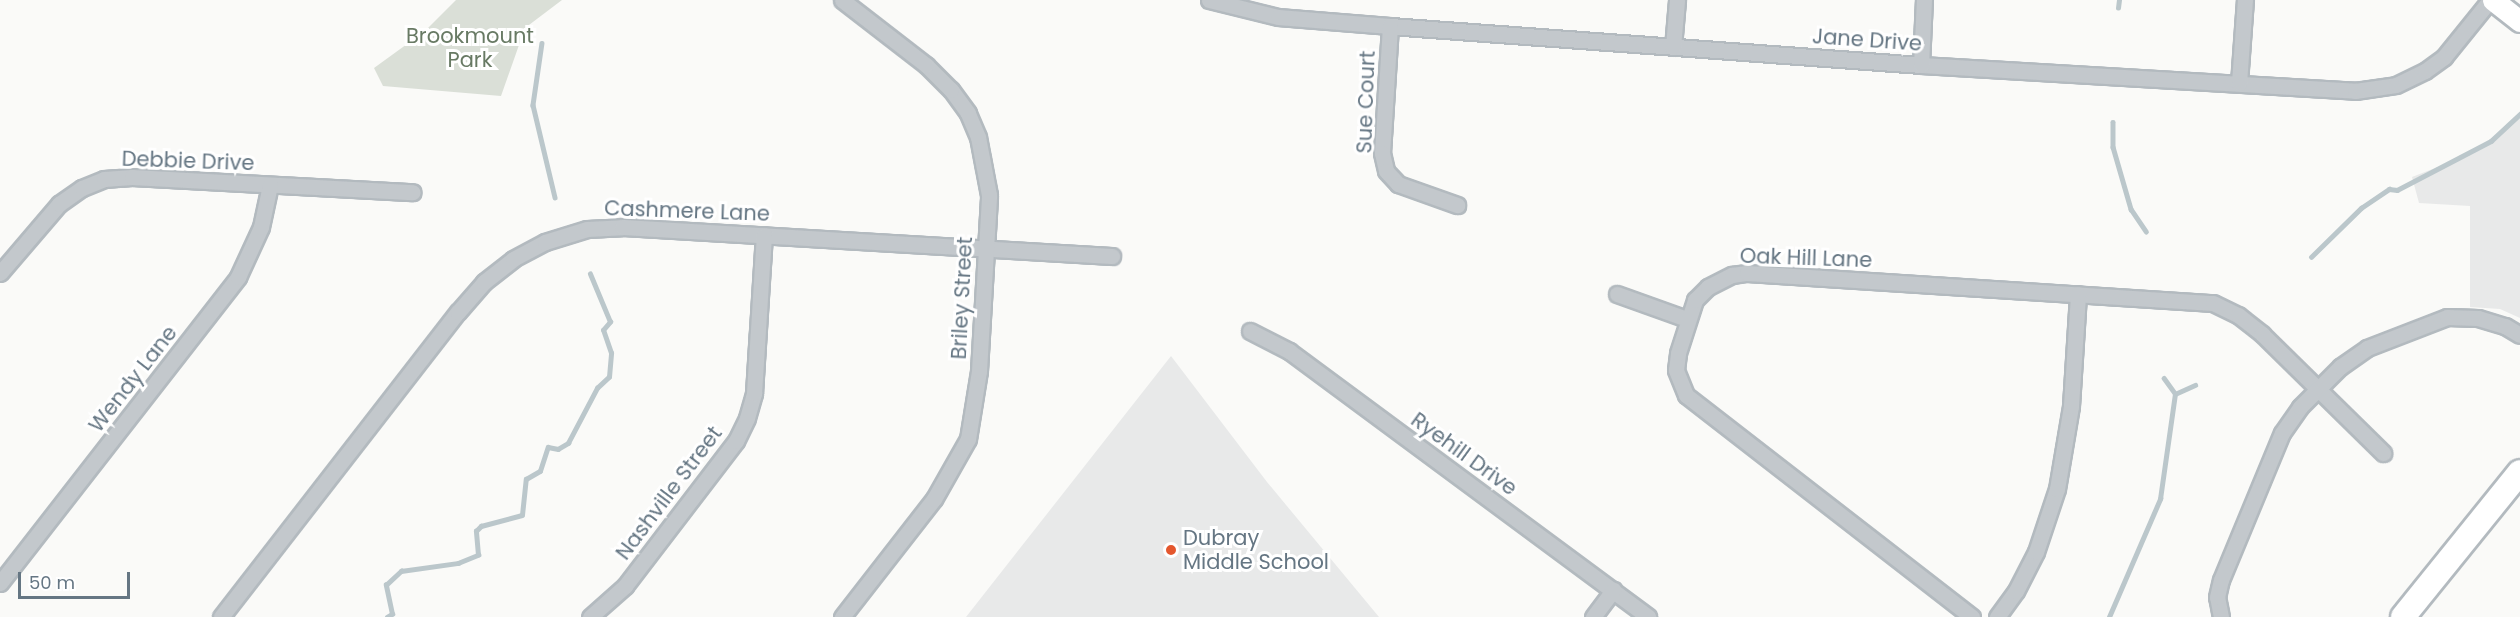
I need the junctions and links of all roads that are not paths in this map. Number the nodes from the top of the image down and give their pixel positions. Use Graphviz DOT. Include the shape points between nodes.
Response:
graph roads {
  1 [pos="842,0"];
  2 [pos="1209,0"];
  3 [pos="1677,0"];
  4 [pos="1924,0"];
  5 [pos="2246,0"];
  6 [pos="2491,0"];
  7 [pos="2520,21"];
  8 [pos="1390,26"];
  9 [pos="1673,47"];
  10 [pos="1921,65"];
  11 [pos="2239,83"];
  12 [pos="270,185"];
  13 [pos="413,192"];
  14 [pos="1457,205"];
  15 [pos="764,235"];
  16 [pos="986,249"];
  17 [pos="1112,256"];
  18 [pos="0,273"];
  19 [pos="1617,294"];
  20 [pos="2078,294"];
  21 [pos="1687,319"];
  22 [pos="1250,331"];
  23 [pos="2520,336"];
  24 [pos="2317,388"];
  25 [pos="2383,453"];
  26 [pos="2520,472"];
  27 [pos="0,583"];
  28 [pos="1613,590"];
  29 [pos="221,617"];
  30 [pos="590,617"];
  31 [pos="842,617"];
  32 [pos="1593,617"];
  33 [pos="1648,617"];
  34 [pos="1972,617"];
  35 [pos="1997,617"];
  36 [pos="2222,617"];
  37 [pos="2403,617"];
  1 -- 16 [label="street, Briley Street" via="926,65 968,113 987,176"];
  2 -- 8 [label="street, Jane Drive" via="1278,17"];
  3 -- 9 [label="street"];
  4 -- 10 [label="street"];
  5 -- 11 [label="street"];
  6 -- 7 [label="main road"];
  6 -- 11 [label="street, Jane Drive" via="2444,57 2425,72 2396,85 2355,91"];
  8 -- 9 [label="street, Jane Drive"];
  8 -- 14 [label="street, Sue Court" via="1382,153 1386,171 1398,184"];
  9 -- 10 [label="street, Jane Drive"];
  10 -- 11 [label="street, Jane Drive"];
  12 -- 13 [label="street, Debbie Drive"];
  12 -- 18 [label="street, Debbie Drive" via="132,177 104,179 59,204"];
  12 -- 27 [label="street, Wendy Lane" via="261,227 238,277"];
  15 -- 16 [label="street, Cashmere Lane"];
  15 -- 29 [label="street, Cashmere Lane" via="622,227 587,229 545,242 513,259 484,282 458,312"];
  15 -- 30 [label="street, Nashville Street" via="754,393 747,418 736,441 625,586"];
  16 -- 17 [label="street, Cashmere Lane"];
  16 -- 31 [label="street, Briley Street" via="979,371 968,439 934,499"];
  19 -- 21 [label="street"];
  20 -- 21 [label="street, Oak Hill Lane" via="1747,273 1708,286 1695,300"];
  20 -- 24 [label="street, Oak Hill Lane" via="2213,303 2238,315 2262,334"];
  20 -- 35 [label="street" via="2071,406 2057,489 2036,552"];
  21 -- 34 [label="street, Oak Hill Lane" via="1676,370 1686,395"];
  22 -- 28 [label="street, Ryehill Drive" via="1289,351"];
  23 -- 24 [label="street" via="2505,326 2478,318 2447,317 2367,348"];
  24 -- 25 [label="street, Oak Hill Lane"];
  24 -- 36 [label="street" via="2289,423 2275,450 2222,580 2217,597"];
  26 -- 37 [label="main road"];
  28 -- 32 [label="street"];
  28 -- 33 [label="street, Ryehill Drive"];
}
